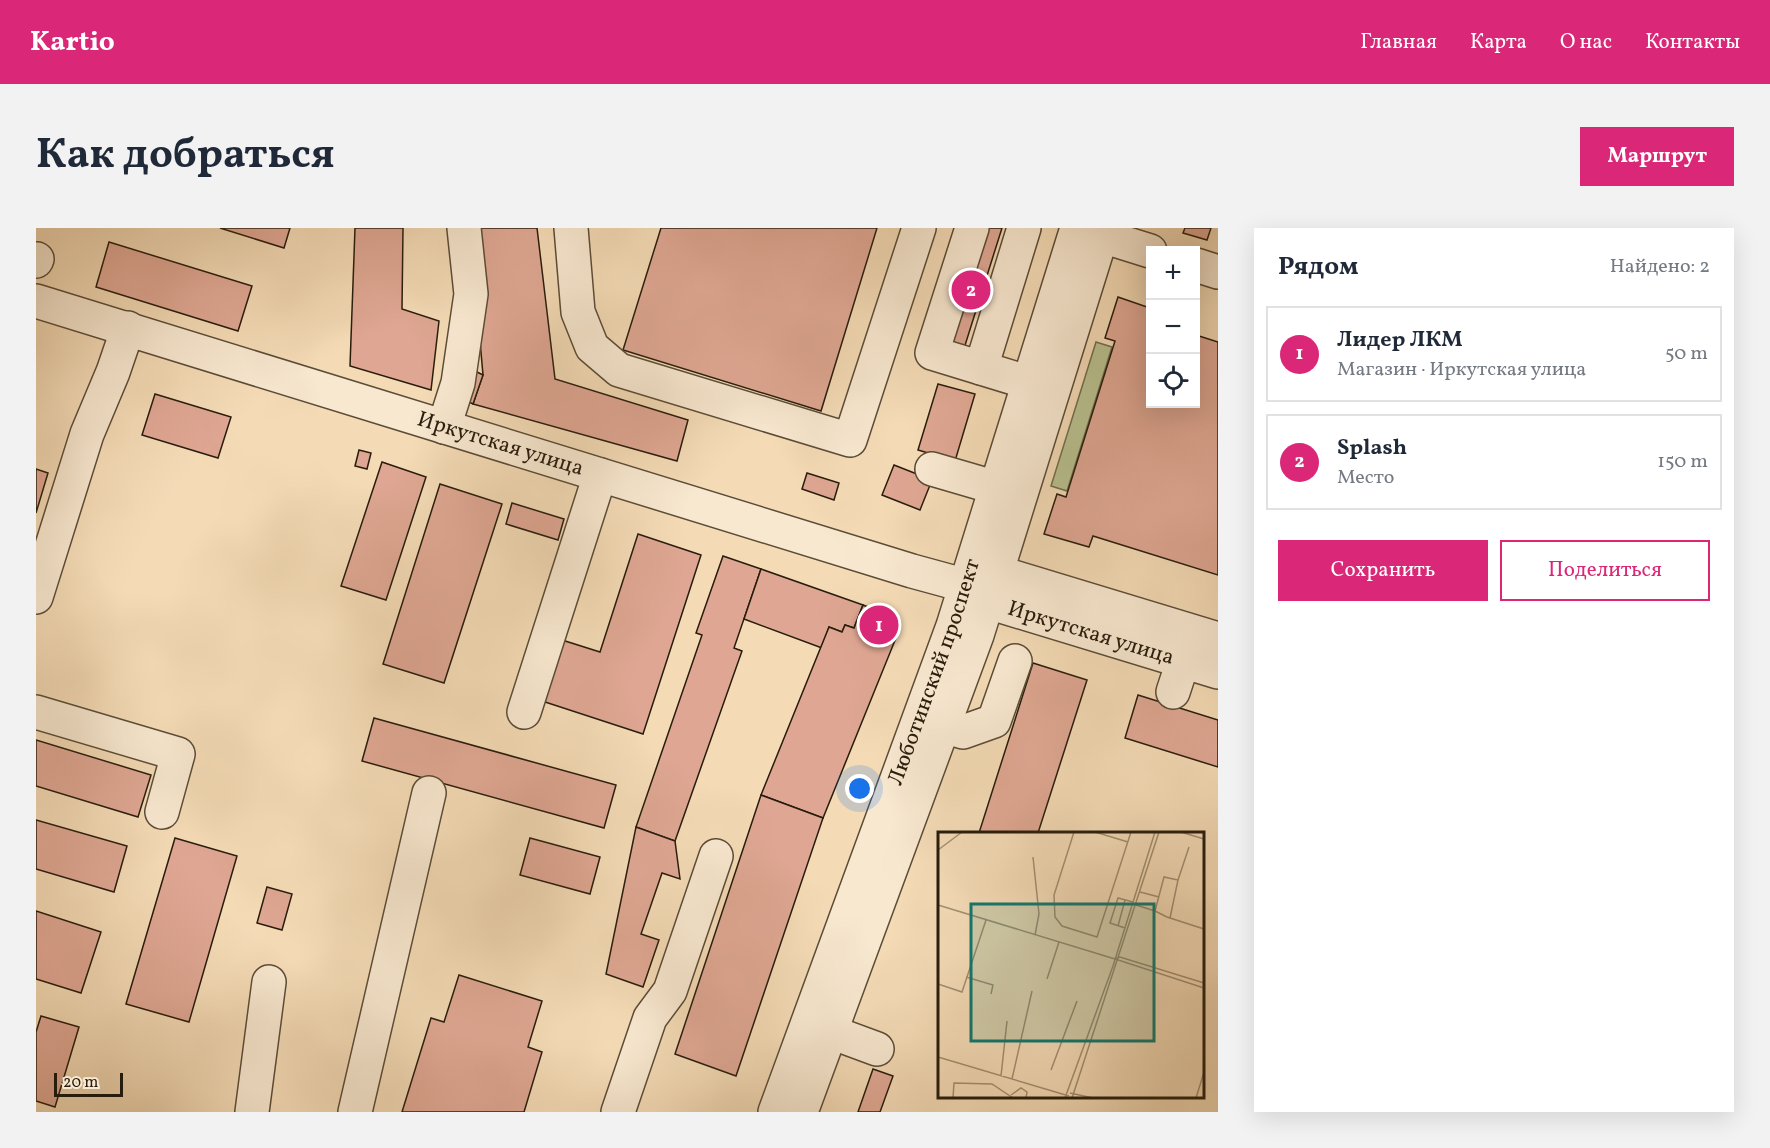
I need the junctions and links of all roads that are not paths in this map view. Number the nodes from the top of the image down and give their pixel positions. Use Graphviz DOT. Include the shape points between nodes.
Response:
graph roads {
  1 [pos="464,228"];
  2 [pos="571,228"];
  3 [pos="919,228"];
  4 [pos="972,228"];
  5 [pos="1024,228"];
  6 [pos="1094,231"];
  7 [pos="1146,250"];
  8 [pos="1200,266"];
  9 [pos="1218,272"];
  10 [pos="36,301"];
  11 [pos="128,328"];
  12 [pos="981,368"];
  13 [pos="1030,383"];
  14 [pos="444,427"];
  15 [pos="932,469"];
  16 [pos="600,475"];
  17 [pos="997,489"];
  18 [pos="984,586"];
  19 [pos="36,597"];
  20 [pos="1203,651"];
  21 [pos="1015,660"];
  22 [pos="1181,694"];
  23 [pos="36,712"];
  24 [pos="524,712"];
  25 [pos="943,726"];
  26 [pos="429,793"];
  27 [pos="162,812"];
  28 [pos="716,856"];
  29 [pos="269,982"];
  30 [pos="831,1032"];
  31 [pos="877,1049"];
  32 [pos="801,1110"];
  33 [pos="252,1112"];
  34 [pos="355,1112"];
  35 [pos="618,1112"];
  1 -- 14 [label="street" via="471,294 458,383"];
  2 -- 3 [label="street" via="578,312 592,347 620,370 850,440"];
  4 -- 12 [label="street" via="932,353"];
  5 -- 12 [label="street"];
  6 -- 7 [label="street"];
  6 -- 13 [label="street, Люботинский проспект"];
  6 -- 18 [label="street, Люботинский проспект"];
  8 -- 9 [label="street"];
  10 -- 11 [label="street, Иркутская улица"];
  11 -- 14 [label="street, Иркутская улица"];
  11 -- 19 [label="street" via="87,434"];
  12 -- 13 [label="street"];
  13 -- 17 [label="street, Люботинский проспект"];
  14 -- 16 [label="street, Иркутская улица"];
  15 -- 17 [label="street"];
  16 -- 18 [label="street, Иркутская улица" via="932,577"];
  16 -- 24 [label="street"];
  17 -- 18 [label="street, Люботинский проспект"];
  18 -- 20 [label="street, Иркутская улица"];
  18 -- 25 [label="street, Люботинский проспект"];
  18 -- 32 [label="street, Люботинский проспект"];
  20 -- 22 [label="street"];
  21 -- 25 [label="street" via="994,721 963,732"];
  23 -- 27 [label="street" via="178,754"];
  25 -- 30 [label="street, Люботинский проспект"];
  26 -- 34 [label="street"];
  28 -- 35 [label="street" via="670,991 650,1018"];
  29 -- 33 [label="street"];
  30 -- 31 [label="street"];
  30 -- 32 [label="street, Люботинский проспект"];
}
